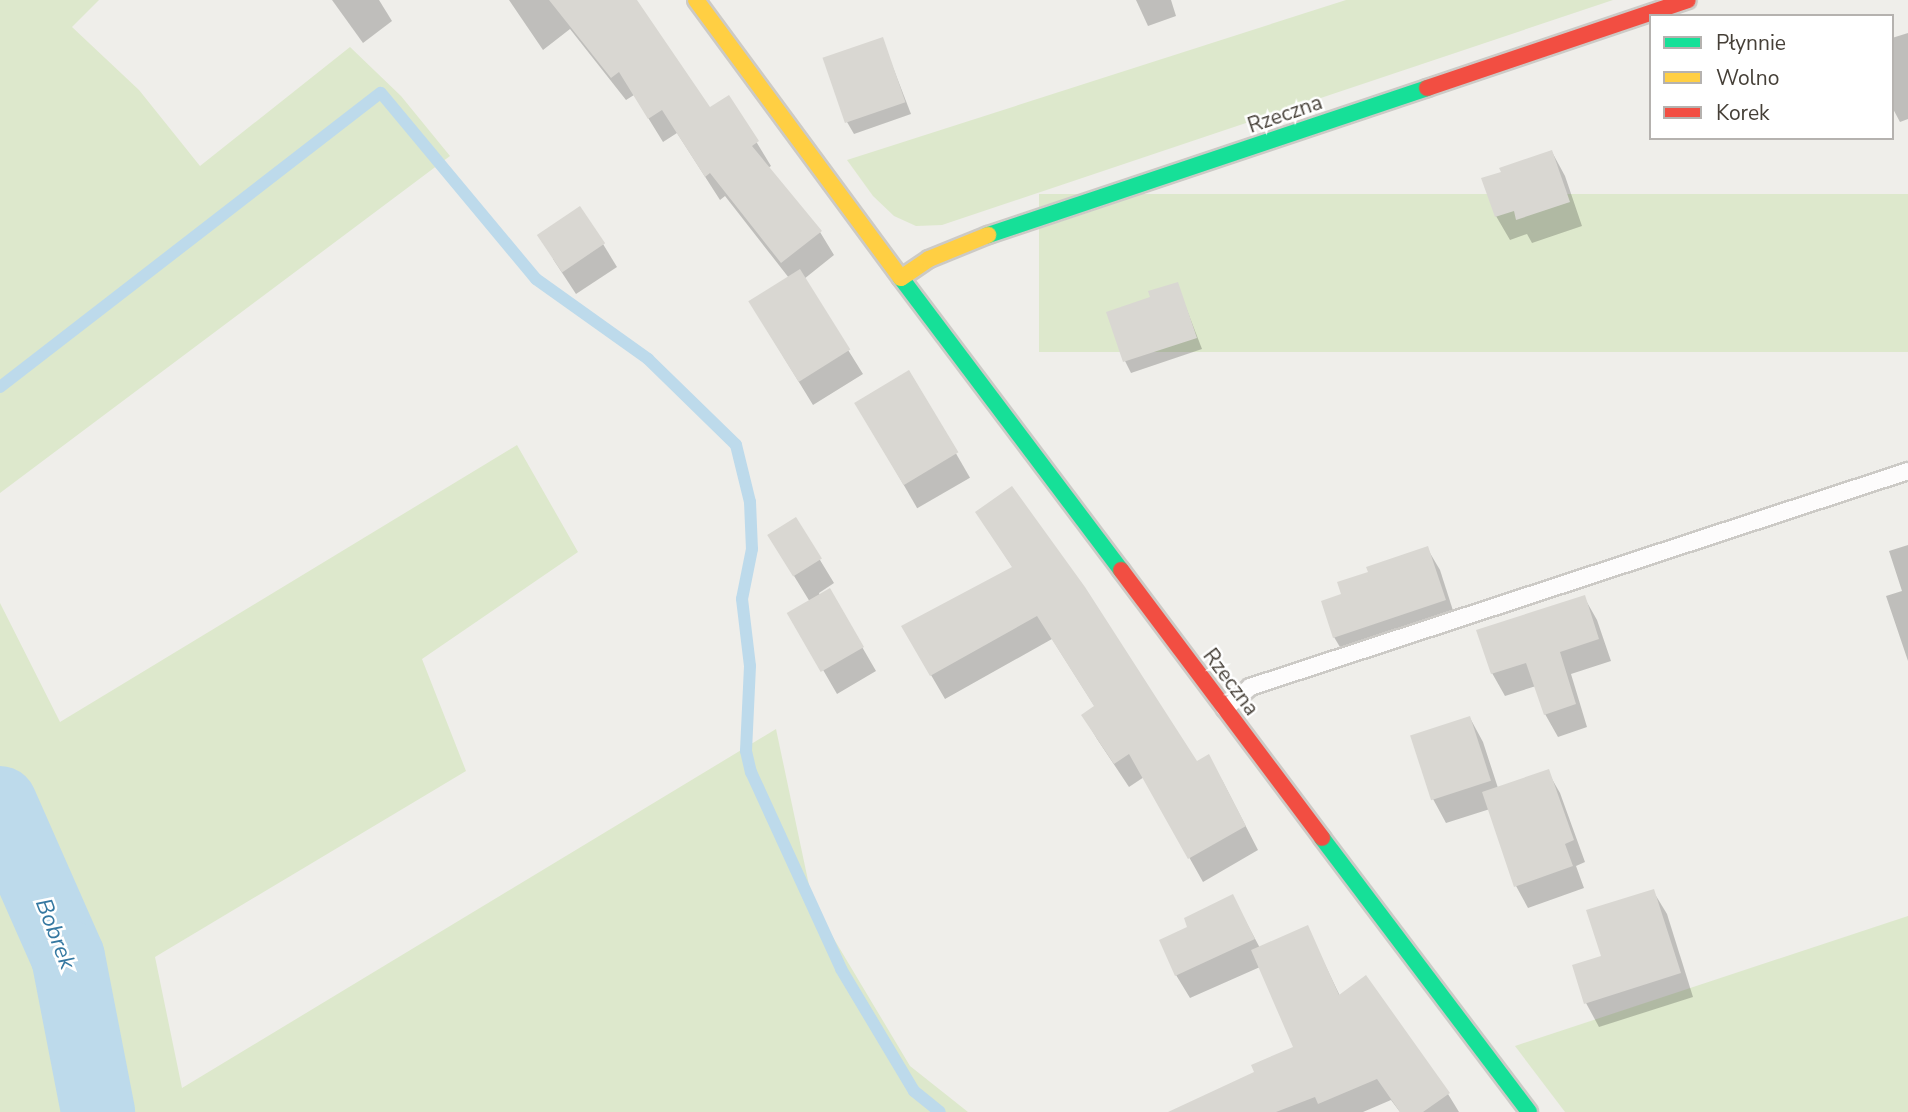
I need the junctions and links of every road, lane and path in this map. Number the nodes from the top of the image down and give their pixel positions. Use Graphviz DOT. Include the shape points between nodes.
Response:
graph roads {
  1 [pos="696,0"];
  2 [pos="1688,0"];
  3 [pos="901,278"];
  4 [pos="1908,471"];
  5 [pos="1225,709"];
  6 [pos="1529,1112"];
  1 -- 3 [label="street, Rzeczna"];
  2 -- 3 [label="street, Rzeczna" via="963,244"];
  3 -- 5 [label="street, Rzeczna"];
  4 -- 5 [label="lane" via="1250,687"];
  5 -- 6 [label="street, Rzeczna"];
}
